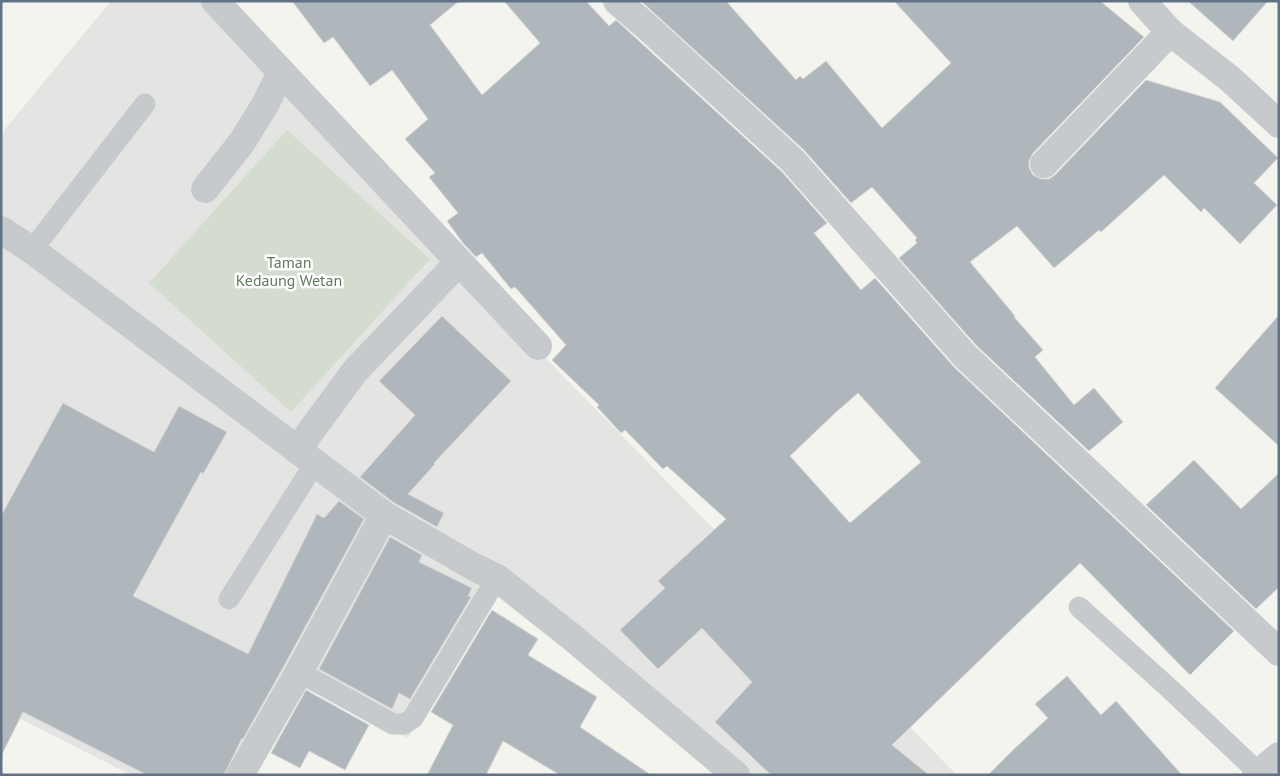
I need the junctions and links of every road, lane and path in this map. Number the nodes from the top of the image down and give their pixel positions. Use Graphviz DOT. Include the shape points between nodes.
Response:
graph roads {
  1 [pos="617,1"];
  2 [pos="1142,1"];
  3 [pos="225,5"];
  4 [pos="1170,32"];
  5 [pos="281,72"];
  6 [pos="145,104"];
  7 [pos="1276,116"];
  8 [pos="1044,164"];
  9 [pos="205,189"];
  10 [pos="1,230"];
  11 [pos="32,250"];
  12 [pos="459,262"];
  13 [pos="538,346"];
  14 [pos="306,456"];
  15 [pos="384,515"];
  16 [pos="497,578"];
  17 [pos="229,599"];
  18 [pos="1079,607"];
  19 [pos="1279,652"];
  20 [pos="299,672"];
  21 [pos="1265,768"];
  22 [pos="240,775"];
  23 [pos="736,775"];
  1 -- 19 [label="street" via="792,161 964,356"];
  2 -- 4 [label="street"];
  3 -- 5 [label="street"];
  4 -- 7 [label="street"];
  4 -- 8 [label="street"];
  5 -- 9 [label="street" via="242,142"];
  5 -- 12 [label="street"];
  6 -- 11 [label="lane"];
  10 -- 11 [label="street"];
  11 -- 14 [label="street"];
  12 -- 13 [label="street"];
  12 -- 14 [label="street" via="355,371"];
  14 -- 15 [label="street"];
  14 -- 17 [label="lane"];
  15 -- 16 [label="street"];
  15 -- 20 [label="street"];
  16 -- 20 [label="lane" via="413,718 404,724 393,724"];
  16 -- 23 [label="street"];
  18 -- 21 [label="lane"];
  20 -- 22 [label="street"];
}
